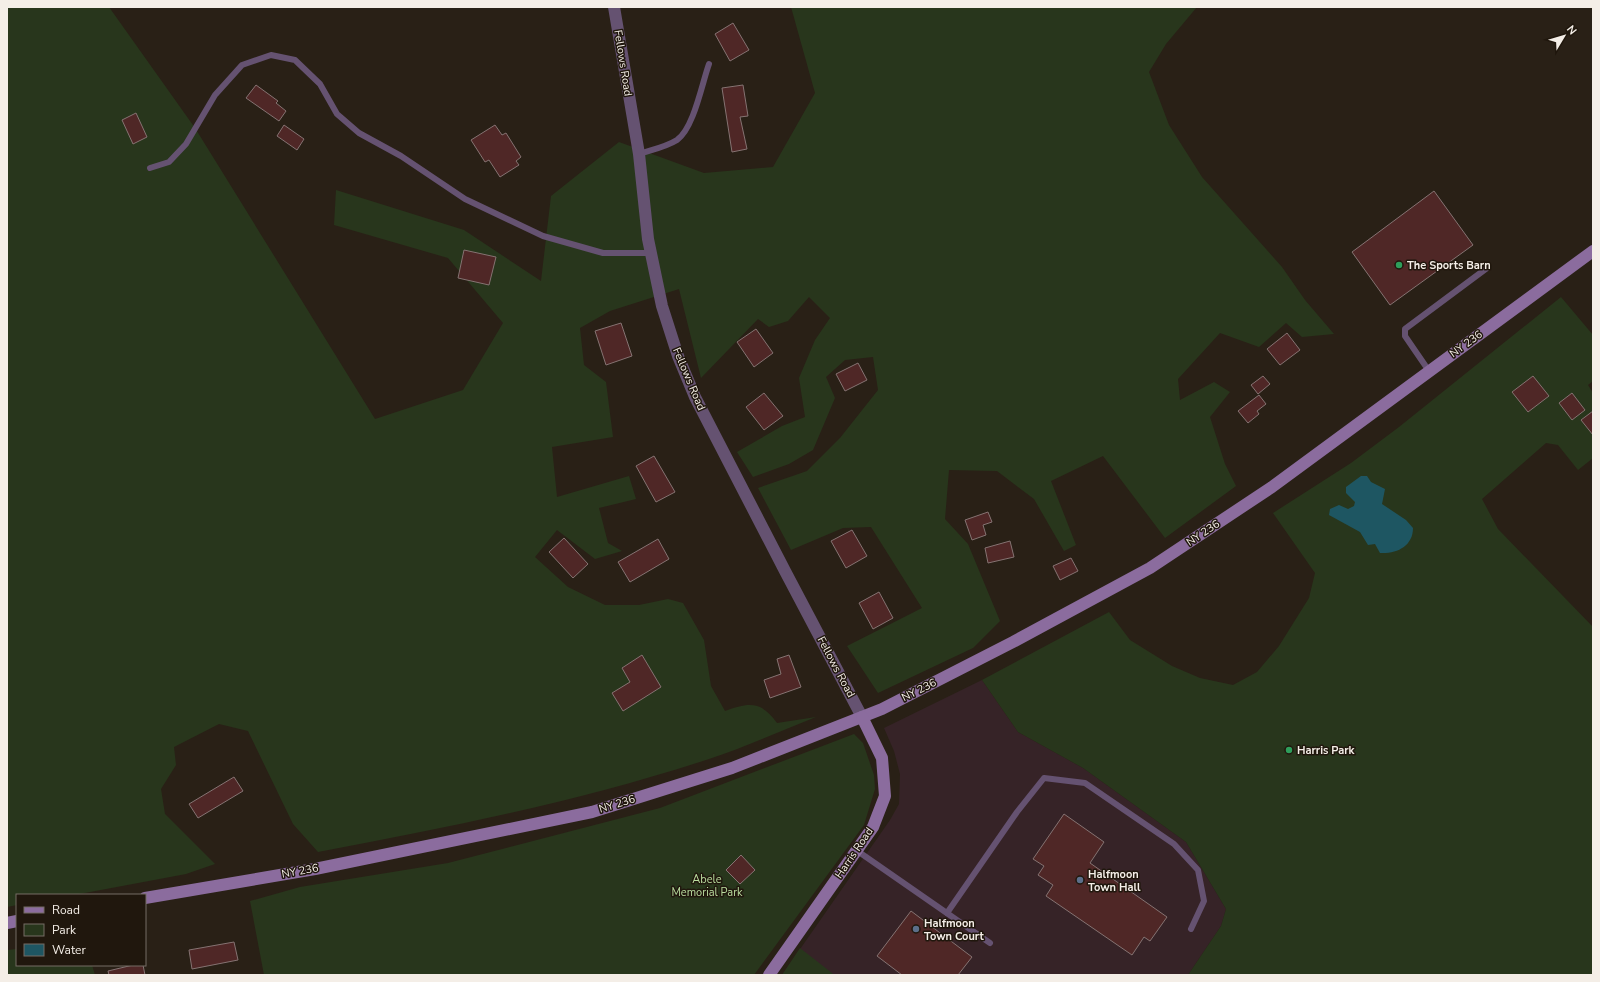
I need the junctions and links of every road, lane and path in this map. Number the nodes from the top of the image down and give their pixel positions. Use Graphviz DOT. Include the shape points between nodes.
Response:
graph roads {
  1 [pos="614,7"];
  2 [pos="709,64"];
  3 [pos="639,154"];
  4 [pos="150,168"];
  5 [pos="1593,251"];
  6 [pos="651,253"];
  7 [pos="1487,268"];
  8 [pos="1429,371"];
  9 [pos="862,717"];
  10 [pos="856,850"];
  11 [pos="146,898"];
  12 [pos="947,913"];
  13 [pos="1191,929"];
  14 [pos="990,943"];
  15 [pos="770,975"];
  1 -- 3 [label="street, Fellows Road"];
  2 -- 3 [label="lane" via="687,129 671,143"];
  3 -- 6 [label="street, Fellows Road"];
  4 -- 6 [label="lane" via="169,162 186,144 215,95 242,65 272,55 295,60 320,84 336,114 359,133 401,156 465,199 543,236 603,253"];
  5 -- 8 [label="main road, NY 236 / NY 236"];
  6 -- 9 [label="street, Fellows Road" via="662,306 678,356 695,397"];
  7 -- 8 [label="lane" via="1405,329 1405,336"];
  8 -- 9 [label="main road, NY 236 / NY 236" via="1272,487 1150,568 1013,642"];
  9 -- 10 [label="main road, Harris Road" via="882,758 885,796 873,827"];
  9 -- 11 [label="main road, NY 236 / NY 236" via="732,768 592,812 315,869"];
  10 -- 12 [label="lane"];
  10 -- 15 [label="main road, Harris Road"];
  12 -- 13 [label="lane" via="1017,812 1044,778 1085,783 1174,844 1198,870 1204,901"];
  12 -- 14 [label="lane"];
}
